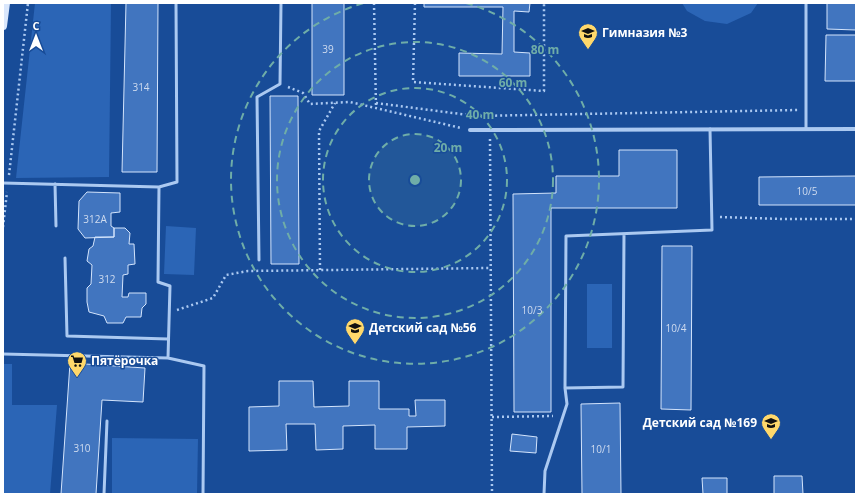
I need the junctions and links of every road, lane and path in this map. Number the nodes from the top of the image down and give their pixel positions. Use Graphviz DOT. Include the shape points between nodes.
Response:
graph roads {
  1 [pos="6,3"];
  2 [pos="28,3"];
  3 [pos="176,3"];
  4 [pos="281,3"];
  5 [pos="374,3"];
  6 [pos="415,3"];
  7 [pos="544,3"];
  8 [pos="806,3"];
  9 [pos="3,26"];
  10 [pos="280,84"];
  11 [pos="336,103"];
  12 [pos="376,103"];
  13 [pos="376,108"];
  14 [pos="800,110"];
  15 [pos="806,128"];
  16 [pos="856,128"];
  17 [pos="710,129"];
  18 [pos="470,130"];
  19 [pos="490,130"];
  20 [pos="3,183"];
  21 [pos="8,183"];
  22 [pos="55,184"];
  23 [pos="159,187"];
  24 [pos="712,217"];
  25 [pos="856,218"];
  26 [pos="56,226"];
  27 [pos="3,227"];
  28 [pos="624,234"];
  29 [pos="65,258"];
  30 [pos="259,260"];
  31 [pos="491,268"];
  32 [pos="320,270"];
  33 [pos="169,313"];
  34 [pos="168,339"];
  35 [pos="3,354"];
  36 [pos="168,358"];
  37 [pos="565,388"];
  38 [pos="563,416"];
  39 [pos="492,417"];
  40 [pos="107,421"];
  41 [pos="104,494"];
  42 [pos="203,494"];
  43 [pos="492,494"];
  44 [pos="544,494"];
  1 -- 9 [label="main road"];
  2 -- 21 [label="path"];
  3 -- 23 [label="lane" via="177,182"];
  4 -- 10 [label="lane"];
  5 -- 12 [label="path"];
  6 -- 7 [label="path" via="413,82 544,91"];
  8 -- 15 [label="lane"];
  10 -- 11 [label="path" via="303,93 310,104"];
  10 -- 30 [label="lane" via="257,97"];
  11 -- 13 [label="path" via="350,102"];
  11 -- 32 [label="path" via="319,131"];
  12 -- 13 [label="path"];
  12 -- 14 [label="path" via="476,116"];
  13 -- 18 [label="path"];
  15 -- 16 [label="street"];
  15 -- 17 [label="street"];
  17 -- 19 [label="street"];
  17 -- 24 [label="lane"];
  18 -- 19 [label="street"];
  19 -- 31 [label="path"];
  20 -- 21 [label="lane"];
  21 -- 22 [label="lane"];
  21 -- 27 [label="path"];
  22 -- 23 [label="lane"];
  22 -- 26 [label="lane"];
  23 -- 33 [label="lane" via="158,282 170,286"];
  24 -- 25 [label="path" via="782,220"];
  24 -- 28 [label="lane" via="712,230"];
  28 -- 37 [label="lane" via="566,236"];
  28 -- 37 [label="lane" via="623,387"];
  29 -- 34 [label="lane" via="67,336"];
  31 -- 32 [label="path"];
  31 -- 39 [label="path"];
  32 -- 33 [label="path" via="248,271 226,275 213,298"];
  33 -- 34 [label="lane"];
  34 -- 36 [label="lane"];
  35 -- 36 [label="lane"];
  36 -- 42 [label="lane" via="204,366"];
  37 -- 38 [label="lane" via="567,404"];
  38 -- 39 [label="path"];
  38 -- 44 [label="lane" via="545,471"];
  39 -- 43 [label="path"];
  40 -- 41 [label="lane"];
}
